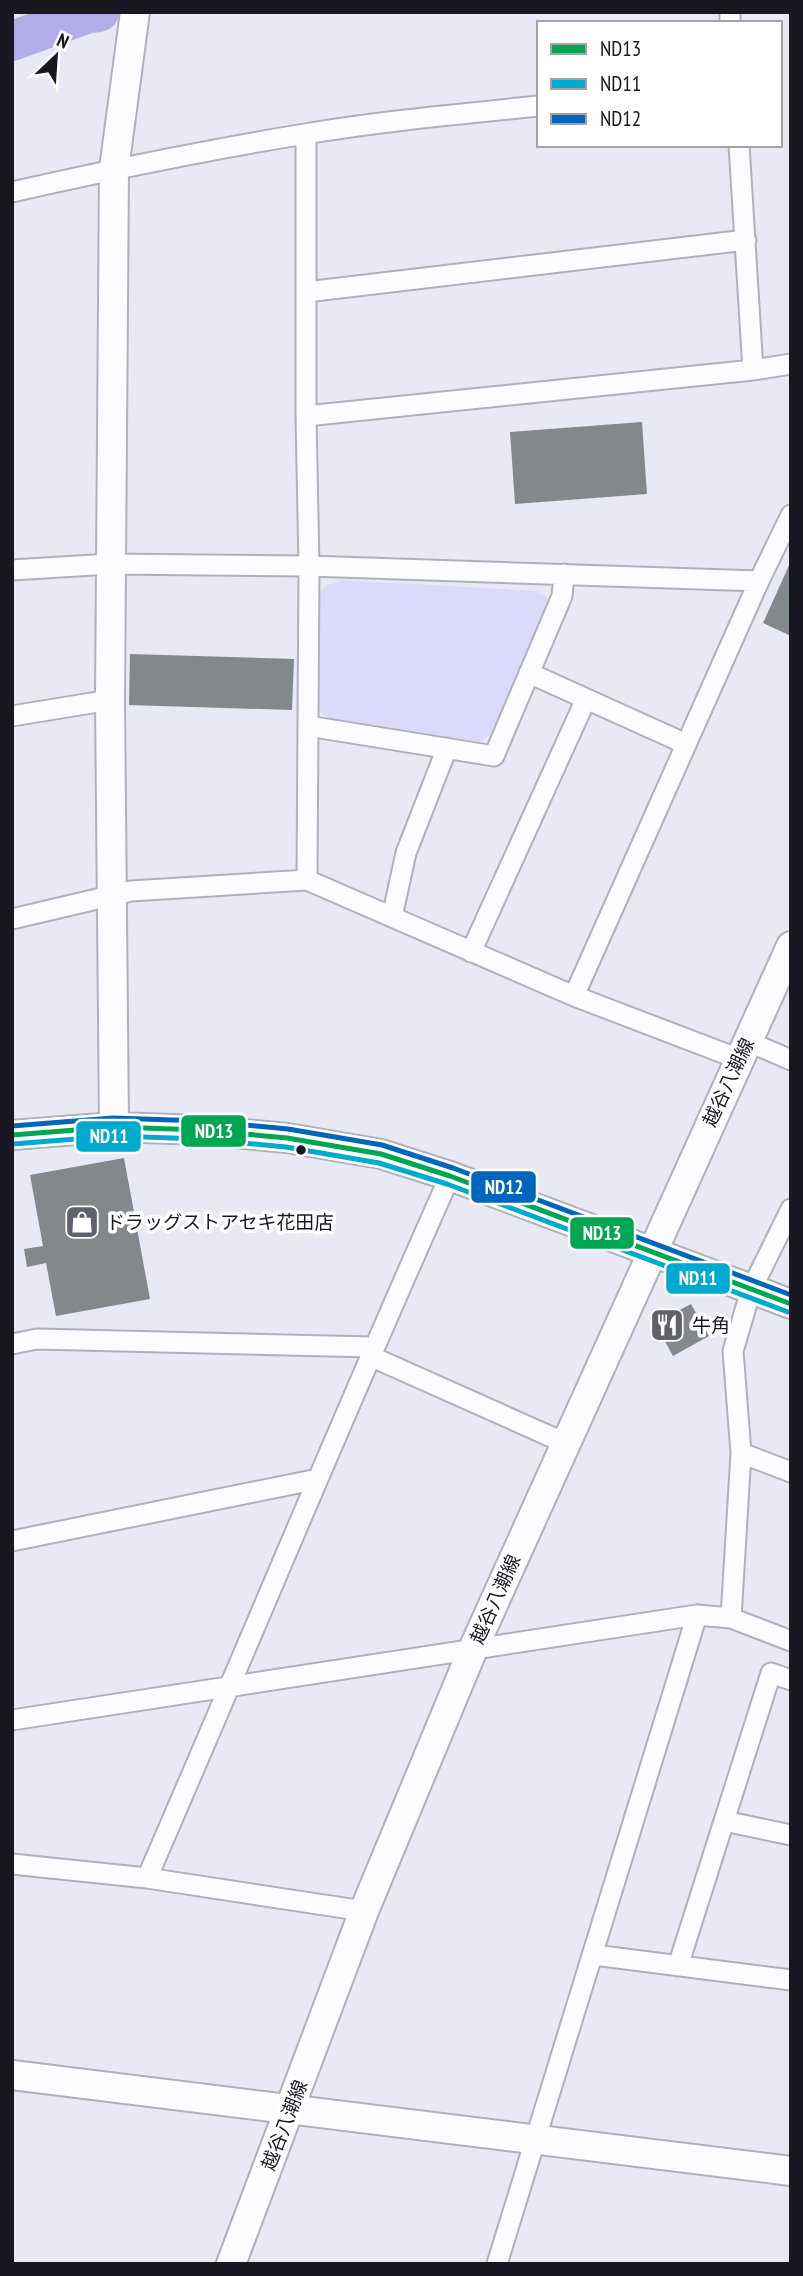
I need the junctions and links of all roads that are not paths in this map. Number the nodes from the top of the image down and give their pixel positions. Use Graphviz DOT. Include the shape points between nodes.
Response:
graph roads {
  1 [pos="134,18"];
  2 [pos="537,106"];
  3 [pos="306,134"];
  4 [pos="739,147"];
  5 [pos="114,169"];
  6 [pos="12,192"];
  7 [pos="746,240"];
  8 [pos="306,292"];
  9 [pos="791,364"];
  10 [pos="754,370"];
  11 [pos="306,416"];
  12 [pos="791,515"];
  13 [pos="110,564"];
  14 [pos="309,566"];
  15 [pos="12,569"];
  16 [pos="564,575"];
  17 [pos="759,581"];
  18 [pos="529,673"];
  19 [pos="586,699"];
  20 [pos="110,700"];
  21 [pos="12,716"];
  22 [pos="308,726"];
  23 [pos="686,744"];
  24 [pos="447,748"];
  25 [pos="307,880"];
  26 [pos="110,896"];
  27 [pos="392,917"];
  28 [pos="12,919"];
  29 [pos="791,946"];
  30 [pos="471,952"];
  31 [pos="574,996"];
  32 [pos="743,1050"];
  33 [pos="791,1060"];
  34 [pos="114,1128"];
  35 [pos="12,1135"];
  36 [pos="450,1176"];
  37 [pos="791,1209"];
  38 [pos="652,1250"];
  39 [pos="751,1290"];
  40 [pos="791,1304"];
  41 [pos="12,1344"];
  42 [pos="371,1351"];
  43 [pos="565,1443"];
  44 [pos="741,1453"];
  45 [pos="791,1472"];
  46 [pos="318,1479"];
  47 [pos="12,1541"];
  48 [pos="697,1615"];
  49 [pos="731,1618"];
  50 [pos="791,1641"];
  51 [pos="473,1649"];
  52 [pos="791,1680"];
  53 [pos="231,1687"];
  54 [pos="12,1720"];
  55 [pos="724,1821"];
  56 [pos="791,1835"];
  57 [pos="12,1864"];
  58 [pos="147,1878"];
  59 [pos="364,1911"];
  60 [pos="594,1955"];
  61 [pos="678,1966"];
  62 [pos="791,1980"];
  63 [pos="12,2075"];
  64 [pos="290,2109"];
  65 [pos="536,2139"];
  66 [pos="791,2171"];
  67 [pos="231,2264"];
  68 [pos="497,2264"];
  1 -- 5 [label="street"];
  2 -- 3 [label="street"];
  3 -- 5 [label="street"];
  3 -- 8 [label="street"];
  4 -- 7 [label="street"];
  5 -- 6 [label="street"];
  5 -- 13 [label="street"];
  7 -- 8 [label="street"];
  7 -- 10 [label="street"];
  8 -- 11 [label="street"];
  9 -- 10 [label="street"];
  10 -- 11 [label="street"];
  11 -- 14 [label="street"];
  12 -- 17 [label="street"];
  13 -- 14 [label="street"];
  13 -- 15 [label="street"];
  13 -- 20 [label="street"];
  14 -- 16 [label="street"];
  14 -- 22 [label="street"];
  16 -- 17 [label="street"];
  16 -- 18 [label="street" via="562,596"];
  17 -- 23 [label="street"];
  18 -- 19 [label="street"];
  18 -- 24 [label="street" via="494,756"];
  19 -- 23 [label="street"];
  19 -- 30 [label="street"];
  20 -- 21 [label="street"];
  20 -- 26 [label="street"];
  22 -- 24 [label="street"];
  22 -- 25 [label="street"];
  23 -- 31 [label="street"];
  24 -- 27 [label="street" via="406,853"];
  25 -- 26 [label="street"];
  25 -- 27 [label="street"];
  26 -- 28 [label="street"];
  26 -- 34 [label="street"];
  27 -- 30 [label="street"];
  29 -- 32 [label="street, 越谷八潮線"];
  30 -- 31 [label="street"];
  31 -- 32 [label="street"];
  32 -- 33 [label="street"];
  32 -- 38 [label="street, 越谷八潮線"];
  34 -- 35 [label="street"];
  34 -- 36 [label="street" via="287,1138 381,1154"];
  36 -- 38 [label="street"];
  36 -- 42 [label="street"];
  37 -- 39 [label="street"];
  38 -- 39 [label="street"];
  38 -- 43 [label="street, 越谷八潮線"];
  39 -- 40 [label="street"];
  39 -- 44 [label="street" via="733,1351"];
  41 -- 42 [label="street" via="37,1339"];
  42 -- 43 [label="street"];
  42 -- 46 [label="street"];
  43 -- 51 [label="street, 越谷八潮線"];
  44 -- 45 [label="street"];
  44 -- 49 [label="street"];
  46 -- 47 [label="street"];
  46 -- 53 [label="street"];
  48 -- 49 [label="street"];
  48 -- 51 [label="street"];
  48 -- 60 [label="street"];
  49 -- 50 [label="street"];
  51 -- 53 [label="street"];
  51 -- 59 [label="street, 越谷八潮線"];
  52 -- 55 [label="street" via="771,1673"];
  53 -- 54 [label="street"];
  53 -- 58 [label="street"];
  55 -- 56 [label="street"];
  55 -- 61 [label="street"];
  57 -- 58 [label="street"];
  58 -- 59 [label="street"];
  59 -- 64 [label="street, 越谷八潮線"];
  60 -- 61 [label="street"];
  60 -- 65 [label="street"];
  61 -- 62 [label="street"];
  63 -- 64 [label="street"];
  64 -- 65 [label="street"];
  64 -- 67 [label="street, 越谷八潮線"];
  65 -- 66 [label="street"];
  65 -- 68 [label="street"];
}
